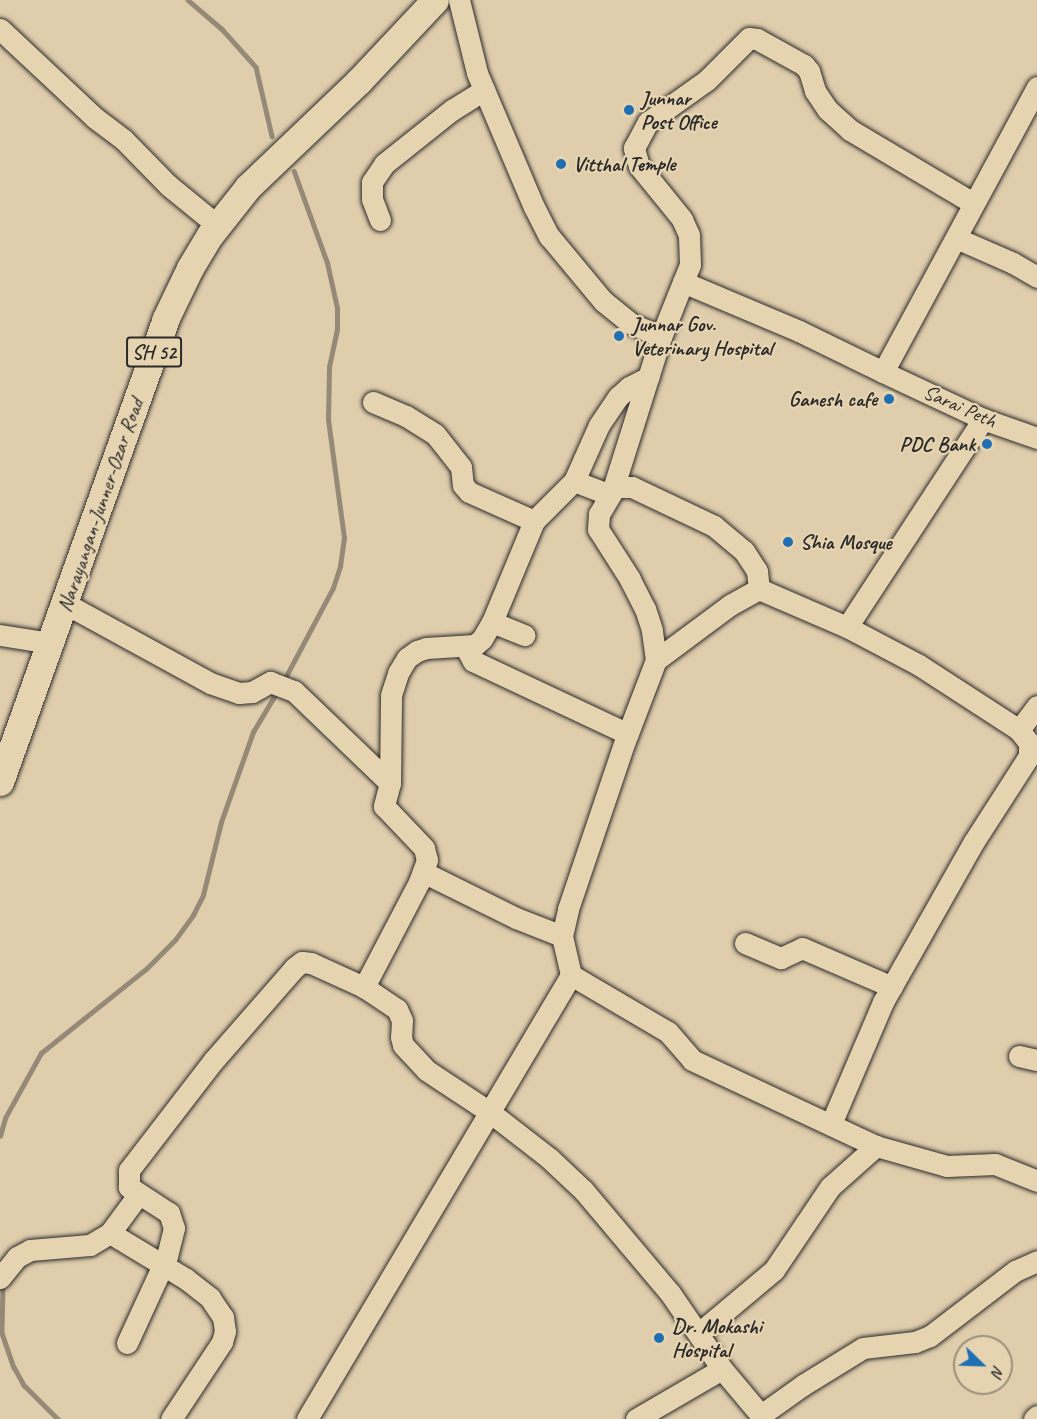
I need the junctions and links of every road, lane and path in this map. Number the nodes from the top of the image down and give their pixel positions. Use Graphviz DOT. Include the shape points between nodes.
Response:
graph roads {
  1 [pos="435,0"];
  2 [pos="459,0"];
  3 [pos="0,29"];
  4 [pos="484,90"];
  5 [pos="1034,98"];
  6 [pos="973,203"];
  7 [pos="380,220"];
  8 [pos="217,225"];
  9 [pos="956,238"];
  10 [pos="1037,277"];
  11 [pos="683,282"];
  12 [pos="661,337"];
  13 [pos="883,372"];
  14 [pos="649,377"];
  15 [pos="373,402"];
  16 [pos="983,419"];
  17 [pos="1037,438"];
  18 [pos="574,481"];
  19 [pos="612,492"];
  20 [pos="534,521"];
  21 [pos="759,590"];
  22 [pos="66,604"];
  23 [pos="492,622"];
  24 [pos="847,627"];
  25 [pos="0,635"];
  26 [pos="525,635"];
  27 [pos="51,643"];
  28 [pos="465,646"];
  29 [pos="656,660"];
  30 [pos="1037,706"];
  31 [pos="1018,730"];
  32 [pos="9,734"];
  33 [pos="627,734"];
  34 [pos="0,782"];
  35 [pos="390,783"];
  36 [pos="423,872"];
  37 [pos="562,936"];
  38 [pos="745,943"];
  39 [pos="571,975"];
  40 [pos="364,987"];
  41 [pos="892,987"];
  42 [pos="491,1113"];
  43 [pos="831,1124"];
  44 [pos="876,1146"];
  45 [pos="1037,1181"];
  46 [pos="138,1195"];
  47 [pos="110,1233"];
  48 [pos="1037,1261"];
  49 [pos="163,1265"];
  50 [pos="4,1273"];
  51 [pos="699,1333"];
  52 [pos="127,1343"];
  53 [pos="722,1369"];
  54 [pos="762,1417"];
  55 [pos="171,1419"];
  56 [pos="307,1419"];
  57 [pos="636,1419"];
  1 -- 8 [label="main road, Narayangan-Junner-Ozar Road / SH 52" via="359,81 248,187"];
  2 -- 4 [label="street"];
  3 -- 8 [label="street" via="124,140 168,185"];
  4 -- 7 [label="street" via="384,164 372,182 372,199"];
  4 -- 12 [label="street" via="549,236 603,301 630,323"];
  5 -- 6 [label="street"];
  6 -- 9 [label="street"];
  6 -- 11 [label="street" via="850,130 828,110 804,65 757,39 748,38 707,80 648,122 634,147 639,166 682,219 689,236 690,265"];
  8 -- 22 [label="main road, Narayangan-Junner-Ozar Road / SH 52" via="190,268 165,320"];
  9 -- 10 [label="street"];
  9 -- 13 [label="street"];
  11 -- 12 [label="street"];
  11 -- 13 [label="street, Sarai Peth"];
  12 -- 14 [label="street"];
  13 -- 16 [label="street, Sarai Peth"];
  14 -- 18 [label="street" via="618,397 599,426"];
  14 -- 19 [label="street"];
  15 -- 20 [label="street" via="435,434 461,467 463,485 469,492"];
  16 -- 17 [label="street, Sarai Peth"];
  16 -- 24 [label="street"];
  18 -- 19 [label="street" via="597,492"];
  18 -- 20 [label="street"];
  19 -- 21 [label="street" via="625,487 640,489 655,500 714,526 744,551 757,571"];
  19 -- 29 [label="street" via="599,514 598,529 645,609"];
  20 -- 23 [label="street"];
  21 -- 24 [label="street"];
  21 -- 29 [label="street" via="730,605"];
  22 -- 27 [label="main road, Narayangan-Junner-Ozar Road / SH 52"];
  22 -- 35 [label="street" via="210,683 239,693 285,686"];
  23 -- 26 [label="street"];
  23 -- 28 [label="street" via="475,645"];
  24 -- 31 [label="street" via="919,665"];
  25 -- 27 [label="street"];
  27 -- 32 [label="main road, Narayangan-Junner-Ozar Road / SH 52"];
  28 -- 33 [label="street" via="473,661"];
  28 -- 35 [label="street" via="417,651 407,658 398,674 391,695"];
  29 -- 33 [label="street"];
  30 -- 31 [label="street"];
  31 -- 41 [label="street" via="1029,743 1029,756 973,843"];
  32 -- 34 [label="main road, Narayangan-Junner-Ozar Road / SH 52"];
  33 -- 37 [label="street" via="584,856"];
  35 -- 36 [label="street" via="384,806 424,848 427,860"];
  36 -- 37 [label="street"];
  36 -- 40 [label="street"];
  37 -- 39 [label="street"];
  38 -- 41 [label="street" via="781,958 802,948"];
  39 -- 42 [label="street"];
  39 -- 43 [label="street" via="668,1032 692,1060"];
  40 -- 42 [label="street" via="398,1010 403,1045 426,1070"];
  40 -- 46 [label="street" via="311,963 302,962 294,968 213,1061 129,1170 129,1187"];
  41 -- 43 [label="street"];
  42 -- 51 [label="street" via="584,1191"];
  42 -- 56 [label="street"];
  43 -- 44 [label="street"];
  44 -- 45 [label="street" via="947,1166 995,1164"];
  44 -- 51 [label="street" via="830,1187 774,1270"];
  46 -- 47 [label="street"];
  46 -- 49 [label="street" via="170,1213 174,1220"];
  47 -- 49 [label="street"];
  47 -- 50 [label="street" via="90,1245 30,1250 17,1257"];
  48 -- 54 [label="street" via="1015,1271 930,1336 915,1342 863,1348 802,1384"];
  49 -- 52 [label="street"];
  49 -- 55 [label="street" via="210,1299 223,1317 225,1331 222,1342"];
  51 -- 53 [label="street"];
  53 -- 54 [label="street"];
  53 -- 57 [label="street"];
}
